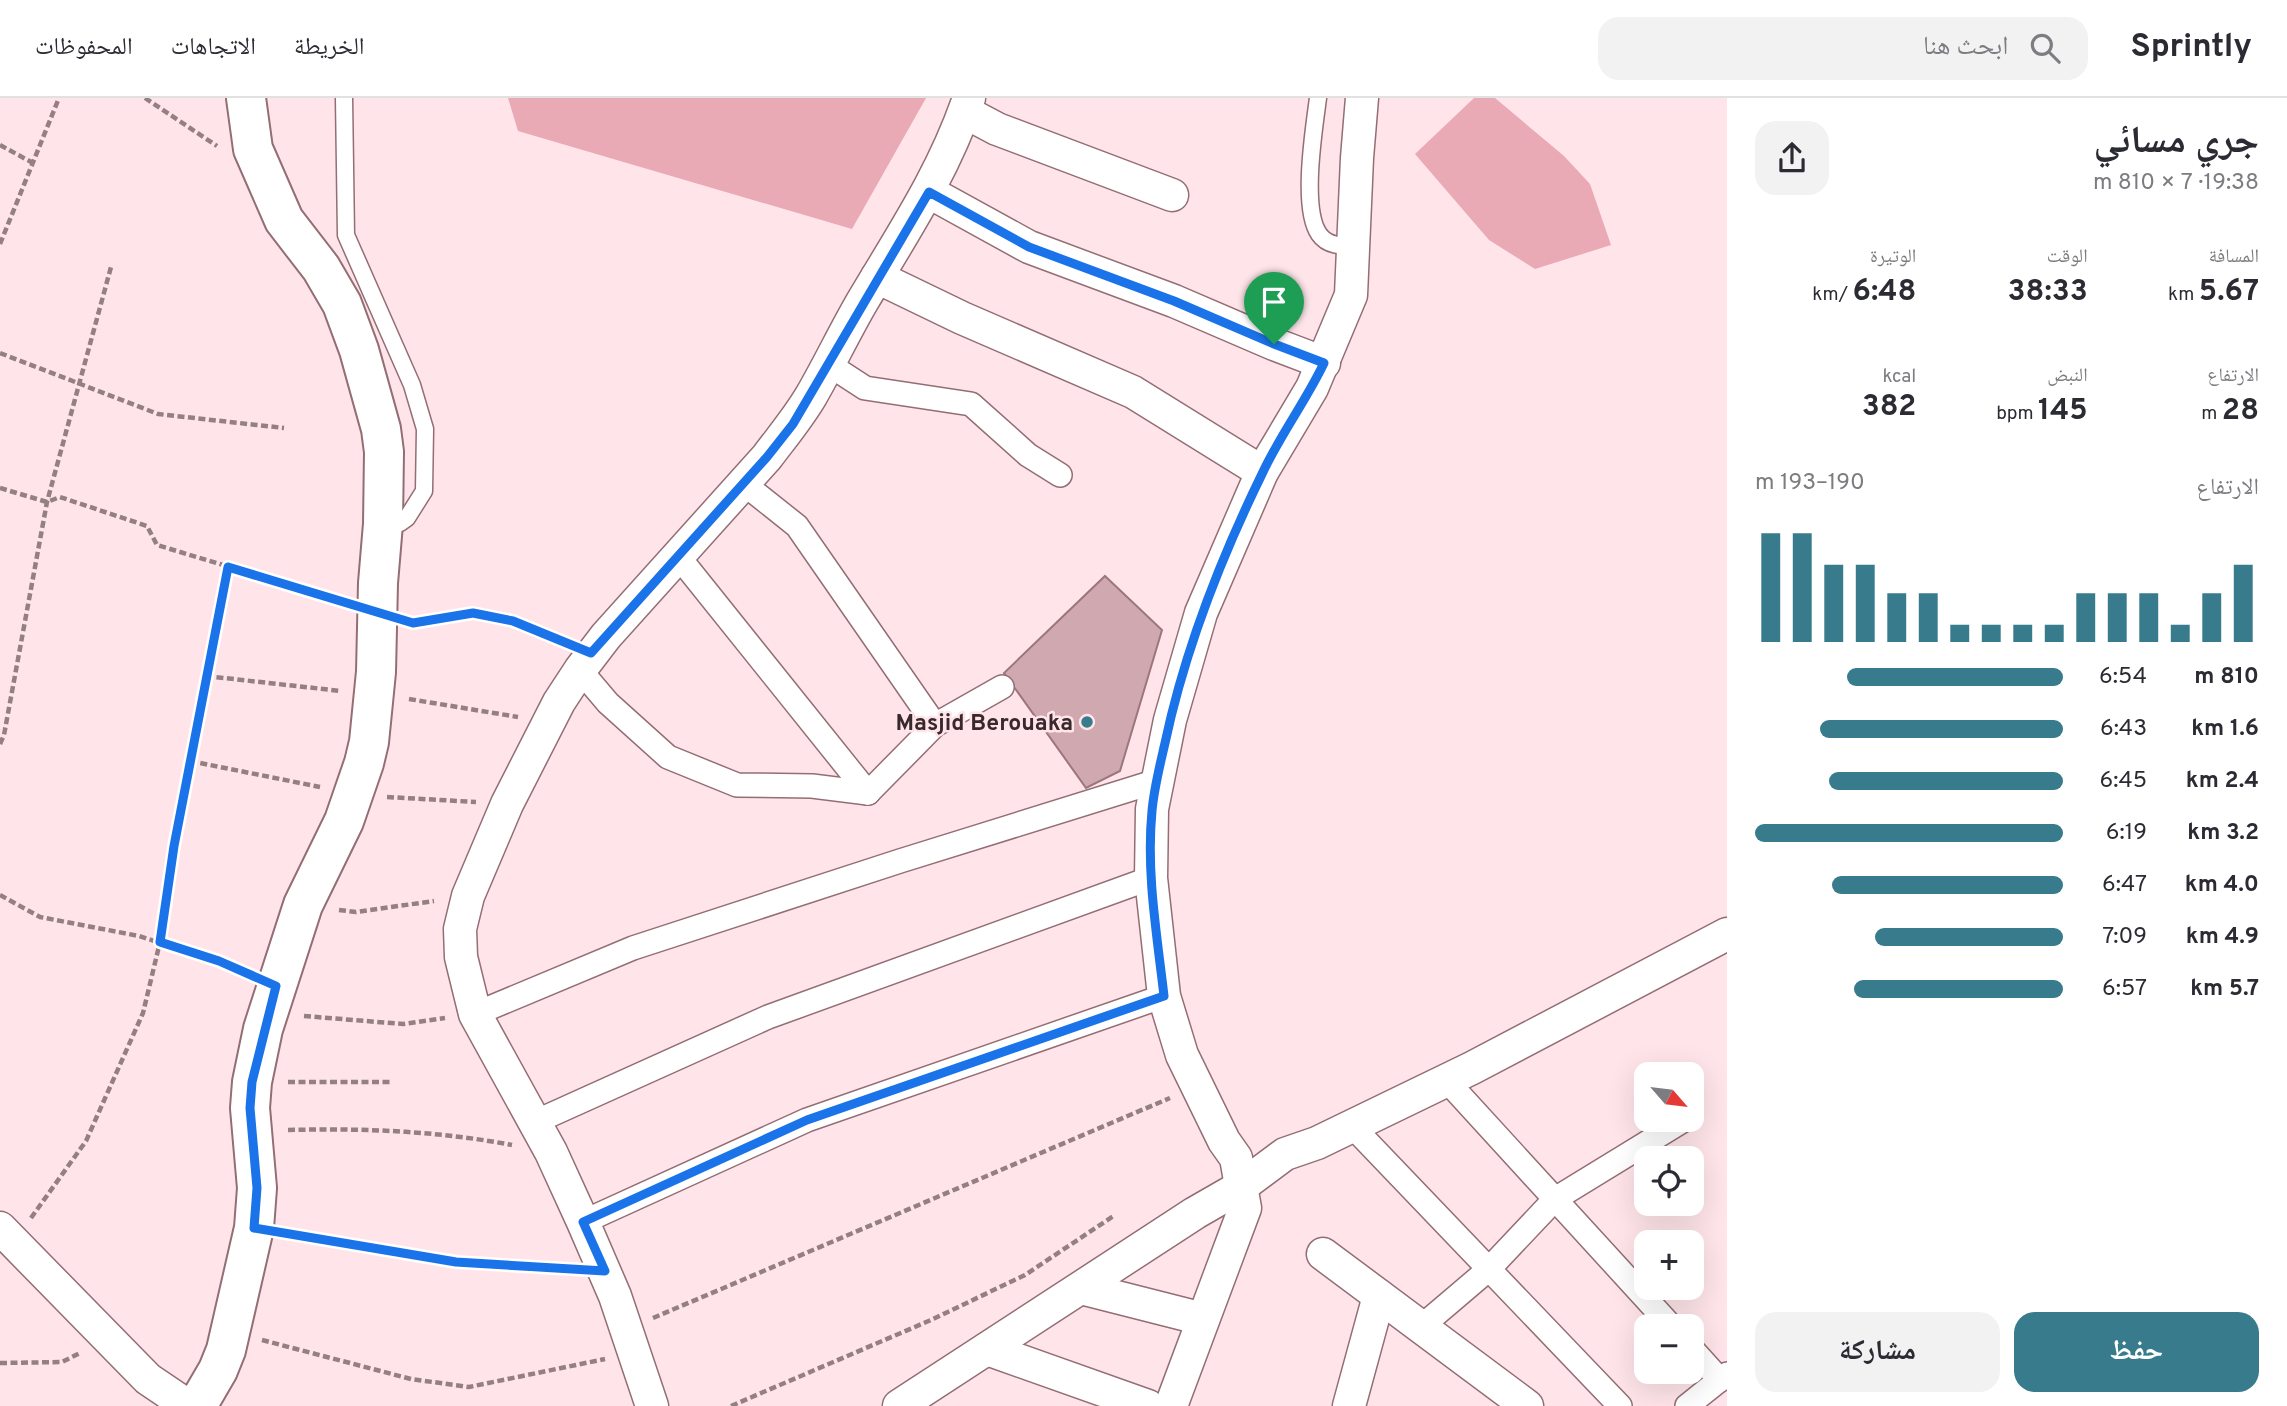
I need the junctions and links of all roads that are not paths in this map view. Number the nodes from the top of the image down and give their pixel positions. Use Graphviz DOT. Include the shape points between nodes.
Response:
graph roads {
  1 [pos="246,98"];
  2 [pos="344,98"];
  3 [pos="1318,98"];
  4 [pos="1362,98"];
  5 [pos="967,105"];
  6 [pos="929,192"];
  7 [pos="1172,195"];
  8 [pos="1354,246"];
  9 [pos="877,278"];
  10 [pos="1324,363"];
  11 [pos="828,364"];
  12 [pos="1262,472"];
  13 [pos="1060,475"];
  14 [pos="743,483"];
  15 [pos="383,524"];
  16 [pos="678,556"];
  17 [pos="586,661"];
  18 [pos="1002,687"];
  19 [pos="935,725"];
  20 [pos="1157,781"];
  21 [pos="868,793"];
  22 [pos="1151,878"];
  23 [pos="1727,933"];
  24 [pos="1164,996"];
  25 [pos="475,1014"];
  26 [pos="1447,1081"];
  27 [pos="535,1122"];
  28 [pos="1352,1126"];
  29 [pos="1664,1132"];
  30 [pos="1242,1186"];
  31 [pos="1555,1199"];
  32 [pos="583,1222"];
  33 [pos="7,1235"];
  34 [pos="1323,1254"];
  35 [pos="1489,1269"];
  36 [pos="1081,1288"];
  37 [pos="1379,1296"];
  38 [pos="1660,1314"];
  39 [pos="1203,1319"];
  40 [pos="1422,1326"];
  41 [pos="987,1349"];
  42 [pos="1704,1360"];
  43 [pos="1724,1377"];
  44 [pos="188,1406"];
  45 [pos="197,1406"];
  46 [pos="652,1406"];
  47 [pos="899,1406"];
  48 [pos="1148,1406"];
  49 [pos="1171,1406"];
  50 [pos="1349,1406"];
  51 [pos="1527,1406"];
  52 [pos="1620,1406"];
  53 [pos="1687,1406"];
  1 -- 15 [label="street" via="253,149 284,220 335,292 359,350 382,429"];
  2 -- 15 [label="lane" via="346,236 412,386 425,429 424,491 407,518"];
  3 -- 8 [label="lane" via="1310,158 1311,205 1318,233 1339,246"];
  4 -- 8 [label="street"];
  5 -- 6 [label="street"];
  5 -- 7 [label="street" via="997,129"];
  6 -- 9 [label="street"];
  6 -- 10 [label="street" via="1029,247"];
  8 -- 10 [label="street" via="1351,295"];
  9 -- 11 [label="street"];
  9 -- 12 [label="street" via="1133,392"];
  10 -- 12 [label="street"];
  11 -- 13 [label="street" via="865,388 971,404 1028,455"];
  11 -- 14 [label="street" via="793,424"];
  12 -- 20 [label="street" via="1201,613"];
  14 -- 16 [label="street"];
  14 -- 19 [label="street" via="797,526"];
  15 -- 45 [label="street" via="376,672 364,763 344,821 303,905 272,1000 252,1082 257,1188 254,1228 226,1350"];
  16 -- 17 [label="street"];
  16 -- 21 [label="street"];
  17 -- 21 [label="street" via="608,703 668,757 737,785 812,786"];
  17 -- 25 [label="street" via="559,702 507,804 468,896 459,946"];
  18 -- 19 [label="street"];
  19 -- 21 [label="street"];
  20 -- 22 [label="street"];
  20 -- 25 [label="street" via="633,948"];
  22 -- 24 [label="street"];
  22 -- 27 [label="street" via="768,1017"];
  23 -- 26 [label="street"];
  24 -- 30 [label="street" via="1182,1055 1237,1158"];
  24 -- 32 [label="street" via="807,1120"];
  25 -- 27 [label="street"];
  26 -- 28 [label="street"];
  26 -- 31 [label="street"];
  27 -- 32 [label="street"];
  28 -- 30 [label="street" via="1285,1154"];
  28 -- 35 [label="street"];
  29 -- 31 [label="street"];
  30 -- 36 [label="street"];
  30 -- 39 [label="street" via="1245,1209"];
  31 -- 35 [label="street"];
  31 -- 38 [label="street"];
  32 -- 46 [label="street"];
  33 -- 44 [label="street" via="148,1379"];
  34 -- 37 [label="street"];
  35 -- 40 [label="street"];
  35 -- 52 [label="street"];
  36 -- 39 [label="street"];
  36 -- 41 [label="street"];
  37 -- 40 [label="street"];
  37 -- 50 [label="street"];
  39 -- 49 [label="street"];
  40 -- 51 [label="street"];
  41 -- 47 [label="street"];
  41 -- 48 [label="street"];
  42 -- 43 [label="street"];
  43 -- 53 [label="street"];
}
